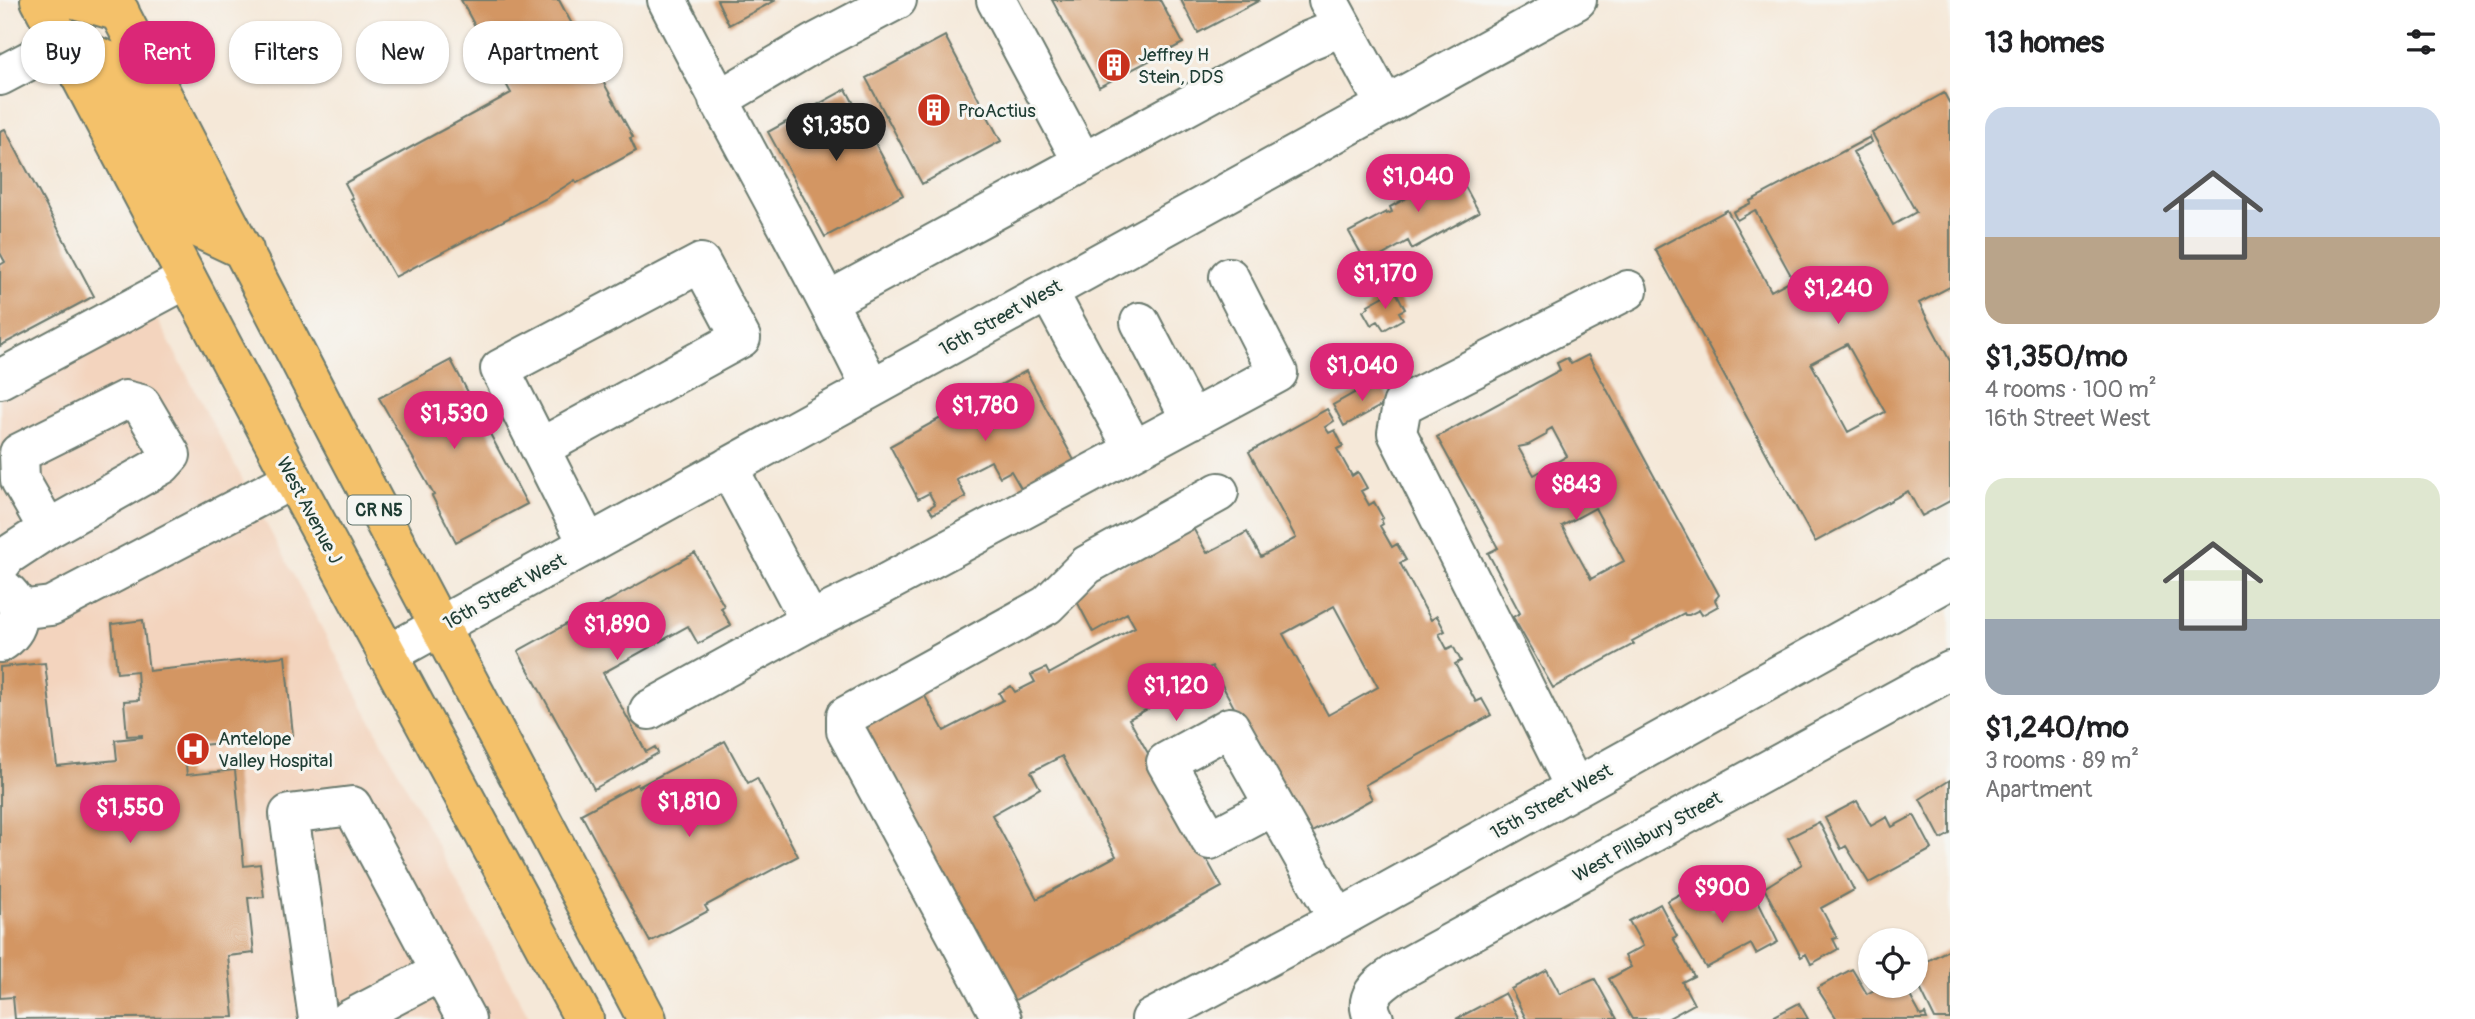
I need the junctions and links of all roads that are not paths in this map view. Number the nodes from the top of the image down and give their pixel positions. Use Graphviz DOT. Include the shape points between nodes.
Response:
graph roads {
  1 [pos="40,0"];
  2 [pos="78,0"];
  3 [pos="667,0"];
  4 [pos="897,0"];
  5 [pos="996,0"];
  6 [pos="1577,0"];
  7 [pos="117,6"];
  8 [pos="1335,13"];
  9 [pos="51,21"];
  10 [pos="105,60"];
  11 [pos="21,65"];
  12 [pos="0,76"];
  13 [pos="85,84"];
  14 [pos="718,100"];
  15 [pos="1385,106"];
  16 [pos="1083,163"];
  17 [pos="244,250"];
  18 [pos="1229,277"];
  19 [pos="187,279"];
  20 [pos="1628,290"];
  21 [pos="1048,291"];
  22 [pos="828,301"];
  23 [pos="1140,322"];
  24 [pos="0,379"];
  25 [pos="871,388"];
  26 [pos="1191,420"];
  27 [pos="540,448"];
  28 [pos="1134,450"];
  29 [pos="728,467"];
  30 [pos="293,479"];
  31 [pos="1219,492"];
  32 [pos="48,529"];
  33 [pos="588,544"];
  34 [pos="0,565"];
  35 [pos="1950,580"];
  36 [pos="6,613"];
  37 [pos="810,621"];
  38 [pos="441,625"];
  39 [pos="387,655"];
  40 [pos="1950,671"];
  41 [pos="649,710"];
  42 [pos="1575,788"];
  43 [pos="1274,806"];
  44 [pos="1338,919"];
  45 [pos="440,972"];
  46 [pos="318,1019"];
  47 [pos="349,1019"];
  48 [pos="466,1019"];
  49 [pos="583,1019"];
  50 [pos="647,1019"];
  51 [pos="1002,1019"];
  52 [pos="1151,1019"];
  53 [pos="1374,1019"];
  1 -- 9 [label="main road, West Avenue J / CR N5"];
  2 -- 7 [label="main road"];
  3 -- 14 [label="street"];
  4 -- 14 [label="street"];
  5 -- 16 [label="street"];
  6 -- 15 [label="street, 16th Street West"];
  7 -- 17 [label="main road, CR N5"];
  8 -- 15 [label="street"];
  8 -- 16 [label="street" via="1305,41"];
  10 -- 17 [label="main road" via="193,226"];
  11 -- 12 [label="street"];
  13 -- 19 [label="main road, West Avenue J / CR N5"];
  14 -- 22 [label="street"];
  15 -- 21 [label="street, 16th Street West"];
  16 -- 22 [label="street"];
  17 -- 38 [label="main road, CR N5"];
  18 -- 26 [label="street" via="1278,373"];
  19 -- 24 [label="street"];
  19 -- 30 [label="main road, West Avenue J / CR N5"];
  20 -- 42 [label="street" via="1402,405 1397,433"];
  21 -- 25 [label="street, 16th Street West"];
  21 -- 28 [label="street"];
  22 -- 25 [label="street"];
  23 -- 26 [label="street"];
  25 -- 29 [label="street, 16th Street West"];
  26 -- 28 [label="street"];
  27 -- 27 [label="street" via="500,369 701,262 741,338"];
  27 -- 33 [label="street"];
  28 -- 37 [label="street"];
  29 -- 33 [label="street, 16th Street West"];
  29 -- 37 [label="street"];
  30 -- 36 [label="street" via="51,606"];
  30 -- 39 [label="main road, West Avenue J / CR N5"];
  31 -- 51 [label="street" via="1087,565 1046,605 846,716 846,731"];
  32 -- 34 [label="street"];
  33 -- 38 [label="street, 16th Street West"];
  35 -- 42 [label="street, 15th Street West"];
  37 -- 41 [label="street"];
  38 -- 39 [label="street, 16th Street West"];
  38 -- 50 [label="main road, CR N5"];
  39 -- 49 [label="main road, West Avenue J / CR N5"];
  40 -- 53 [label="street, West Pillsbury Street" via="1399,971 1369,998"];
  42 -- 44 [label="street, 15th Street West"];
  43 -- 44 [label="street"];
  44 -- 52 [label="street, 15th Street West"];
  45 -- 46 [label="street" via="352,806 289,814"];
  45 -- 47 [label="street"];
  45 -- 48 [label="street"];
}
